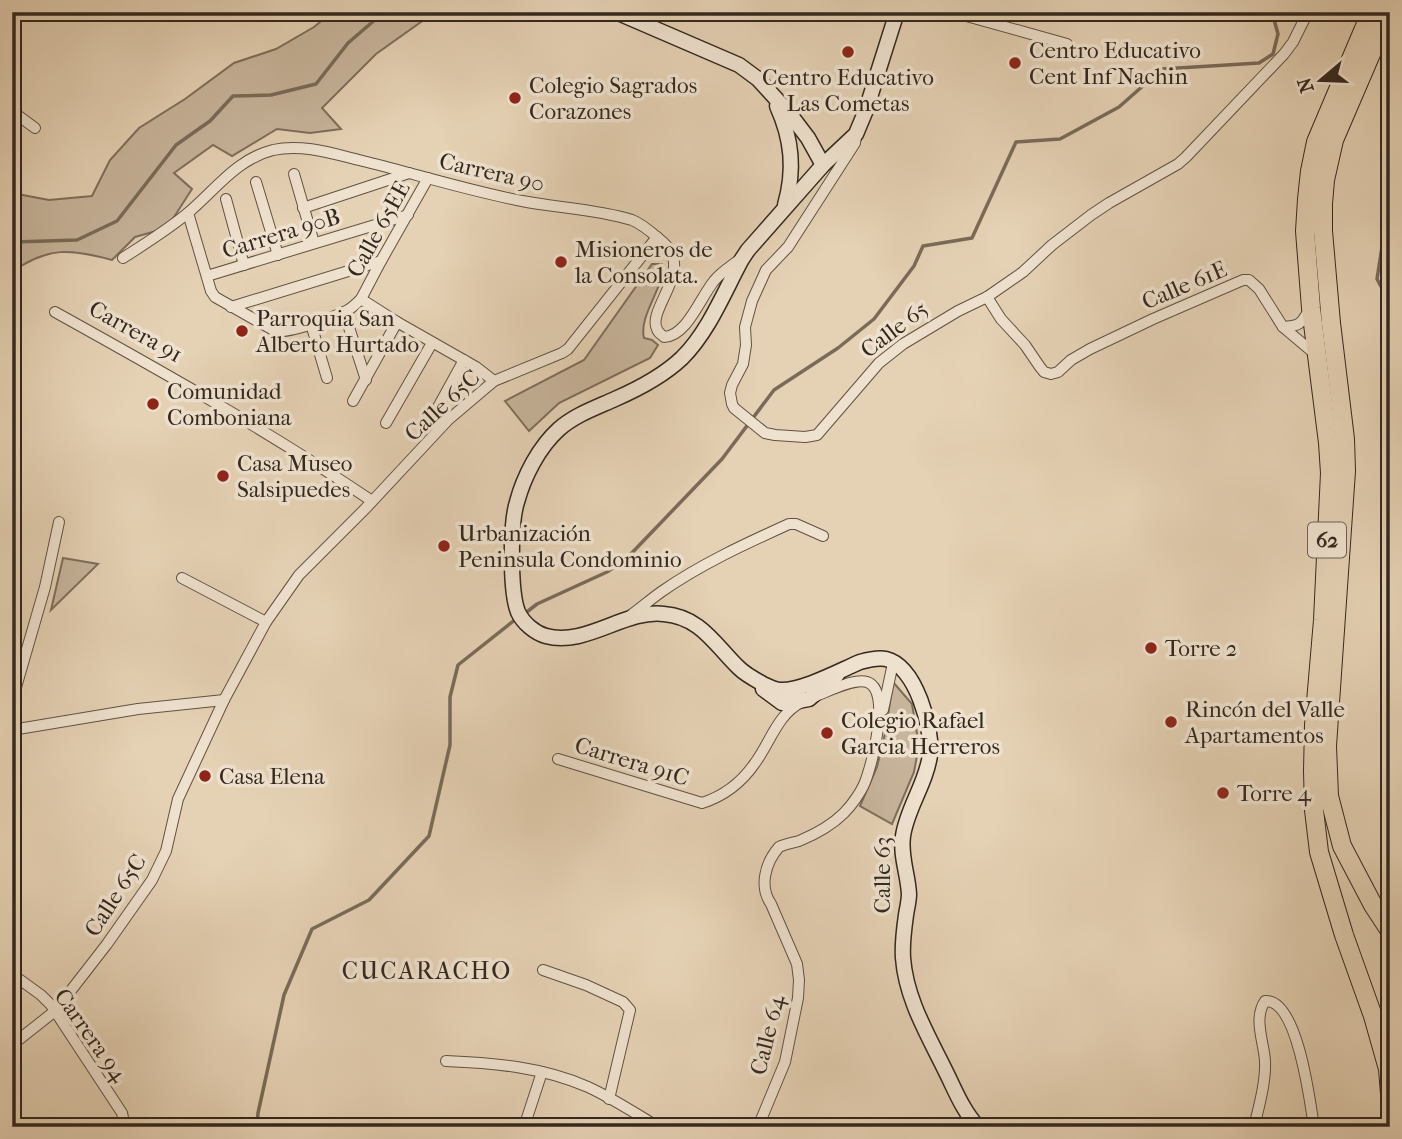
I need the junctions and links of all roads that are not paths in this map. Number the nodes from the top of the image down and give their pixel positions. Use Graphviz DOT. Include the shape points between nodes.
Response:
graph roads {
  1 [pos="616,12"];
  2 [pos="897,12"];
  3 [pos="952,12"];
  4 [pos="1308,12"];
  5 [pos="1371,12"];
  6 [pos="1389,12"];
  7 [pos="1067,44"];
  8 [pos="768,89"];
  9 [pos="12,111"];
  10 [pos="35,128"];
  11 [pos="856,134"];
  12 [pos="823,165"];
  13 [pos="411,173"];
  14 [pos="294,174"];
  15 [pos="428,178"];
  16 [pos="256,182"];
  17 [pos="226,199"];
  18 [pos="303,208"];
  19 [pos="784,209"];
  20 [pos="188,213"];
  21 [pos="408,215"];
  22 [pos="657,237"];
  23 [pos="314,243"];
  24 [pos="278,255"];
  25 [pos="124,258"];
  26 [pos="742,259"];
  27 [pos="381,261"];
  28 [pos="244,265"];
  29 [pos="207,276"];
  30 [pos="987,297"];
  31 [pos="361,299"];
  32 [pos="231,307"];
  33 [pos="1311,308"];
  34 [pos="55,312"];
  35 [pos="344,312"];
  36 [pos="397,322"];
  37 [pos="311,324"];
  38 [pos="1283,327"];
  39 [pos="432,342"];
  40 [pos="1316,355"];
  41 [pos="464,360"];
  42 [pos="327,378"];
  43 [pos="366,380"];
  44 [pos="494,381"];
  45 [pos="354,401"];
  46 [pos="431,420"];
  47 [pos="386,423"];
  48 [pos="372,501"];
  49 [pos="59,522"];
  50 [pos="823,536"];
  51 [pos="182,578"];
  52 [pos="622,621"];
  53 [pos="266,622"];
  54 [pos="893,663"];
  55 [pos="843,670"];
  56 [pos="749,676"];
  57 [pos="764,690"];
  58 [pos="808,699"];
  59 [pos="224,700"];
  60 [pos="12,701"];
  61 [pos="782,719"];
  62 [pos="12,730"];
  63 [pos="878,730"];
  64 [pos="558,759"];
  65 [pos="1390,931"];
  66 [pos="542,970"];
  67 [pos="12,974"];
  68 [pos="55,1011"];
  69 [pos="1390,1029"];
  70 [pos="12,1045"];
  71 [pos="446,1061"];
  72 [pos="1388,1069"];
  73 [pos="542,1072"];
  74 [pos="1390,1094"];
  75 [pos="609,1099"];
  76 [pos="125,1127"];
  77 [pos="524,1127"];
  78 [pos="658,1127"];
  79 [pos="758,1127"];
  80 [pos="978,1127"];
  81 [pos="1254,1127"];
  82 [pos="1314,1127"];
  1 -- 8 [label="main road" via="739,65"];
  2 -- 11 [label="main road, Calle 65"];
  3 -- 7 [label="street"];
  4 -- 30 [label="street, Calle 65" via="1284,54 1186,157 1091,215"];
  5 -- 33 [label="highway, 62" via="1313,156 1305,231"];
  6 -- 65 [label="highway, 62" via="1334,140 1325,180 1323,231 1346,471 1328,746 1329,796 1342,846"];
  8 -- 12 [label="main road" via="808,138"];
  8 -- 19 [label="main road" via="783,119 791,151"];
  9 -- 10 [label="street"];
  11 -- 12 [label="main road, Calle 65"];
  11 -- 30 [label="street, Calle 65" via="855,143 818,202 788,247 766,270 752,301 743,364 730,393 738,412 775,435 817,435 890,354"];
  12 -- 19 [label="main road, Calle 65"];
  13 -- 15 [label="street, Carrera 90"];
  13 -- 18 [label="street"];
  13 -- 20 [label="street, Carrera 90" via="315,150 276,149 243,163"];
  14 -- 18 [label="street"];
  15 -- 21 [label="street, Calle 65EE"];
  15 -- 22 [label="street, Carrera 90" via="521,201 620,217"];
  16 -- 24 [label="street"];
  17 -- 28 [label="street"];
  18 -- 23 [label="street"];
  19 -- 26 [label="main road, Calle 65"];
  20 -- 25 [label="street, Carrera 90"];
  20 -- 29 [label="street"];
  21 -- 23 [label="street, Carrera 90B"];
  21 -- 27 [label="street, Calle 65EE"];
  22 -- 26 [label="street, Carrera 90" via="670,249 674,263 656,320 664,337 681,330 712,283"];
  22 -- 44 [label="street, Calle 65C" via="568,349"];
  23 -- 24 [label="street, Carrera 90B"];
  24 -- 28 [label="street, Carrera 90B"];
  26 -- 52 [label="main road, Calle 65" via="704,332 683,357 646,384 572,420 552,436 533,464 514,510 516,603 522,619 541,634 559,637 578,636"];
  27 -- 31 [label="street, Calle 65EE"];
  27 -- 32 [label="street"];
  28 -- 29 [label="street, Carrera 90B"];
  29 -- 32 [label="street" via="213,294"];
  30 -- 38 [label="street, Calle 61E" via="1044,372 1051,373 1090,349 1242,280 1250,280 1259,289"];
  31 -- 35 [label="street"];
  31 -- 36 [label="street"];
  32 -- 37 [label="street" via="279,332"];
  33 -- 38 [label="street" via="1302,323"];
  33 -- 40 [label="highway, 62"];
  34 -- 48 [label="street, Carrera 91" via="310,459"];
  35 -- 37 [label="street"];
  35 -- 43 [label="street"];
  36 -- 39 [label="street"];
  36 -- 43 [label="street"];
  37 -- 42 [label="street"];
  38 -- 40 [label="street"];
  39 -- 41 [label="street"];
  39 -- 47 [label="street"];
  40 -- 72 [label="highway, 62" via="1330,473 1313,744 1314,810 1319,852"];
  41 -- 44 [label="street"];
  41 -- 46 [label="street"];
  43 -- 45 [label="street"];
  44 -- 48 [label="street, Calle 65C" via="448,420"];
  48 -- 53 [label="street, Calle 65C" via="299,575"];
  49 -- 60 [label="street"];
  50 -- 52 [label="street" via="789,524 705,565"];
  51 -- 53 [label="street"];
  52 -- 56 [label="main road" via="664,614 690,621"];
  53 -- 59 [label="street, Calle 65C"];
  54 -- 55 [label="main road" via="870,660"];
  54 -- 63 [label="street"];
  54 -- 80 [label="main road, Calle 63" via="916,691 930,746 925,777 903,834 909,895 903,948 906,978 922,1024"];
  55 -- 56 [label="main road" via="796,689 777,690"];
  55 -- 58 [label="main road"];
  56 -- 57 [label="main road"];
  57 -- 58 [label="main road" via="782,703"];
  57 -- 61 [label="street"];
  58 -- 61 [label="street"];
  58 -- 63 [label="street, Calle 64" via="857,681 870,682 879,695"];
  59 -- 62 [label="street"];
  59 -- 68 [label="street, Calle 65C" via="178,799 166,851 152,880"];
  61 -- 64 [label="street, Carrera 91C" via="742,779 702,803"];
  63 -- 79 [label="street, Calle 64" via="863,786 846,811 821,831 779,848 767,870 765,895 797,964 799,980 785,1062"];
  66 -- 75 [label="street" via="586,985 630,1010"];
  67 -- 68 [label="street, Carrera 94"];
  68 -- 70 [label="street, Calle 65C"];
  68 -- 76 [label="street, Carrera 94" via="122,1113"];
  69 -- 72 [label="highway"];
  71 -- 73 [label="street" via="497,1063"];
  72 -- 74 [label="highway, 62"];
  73 -- 75 [label="street"];
  73 -- 77 [label="street"];
  75 -- 78 [label="street"];
  81 -- 82 [label="street" via="1265,1063 1259,1012 1265,1001 1279,1005 1291,1026"];
}
